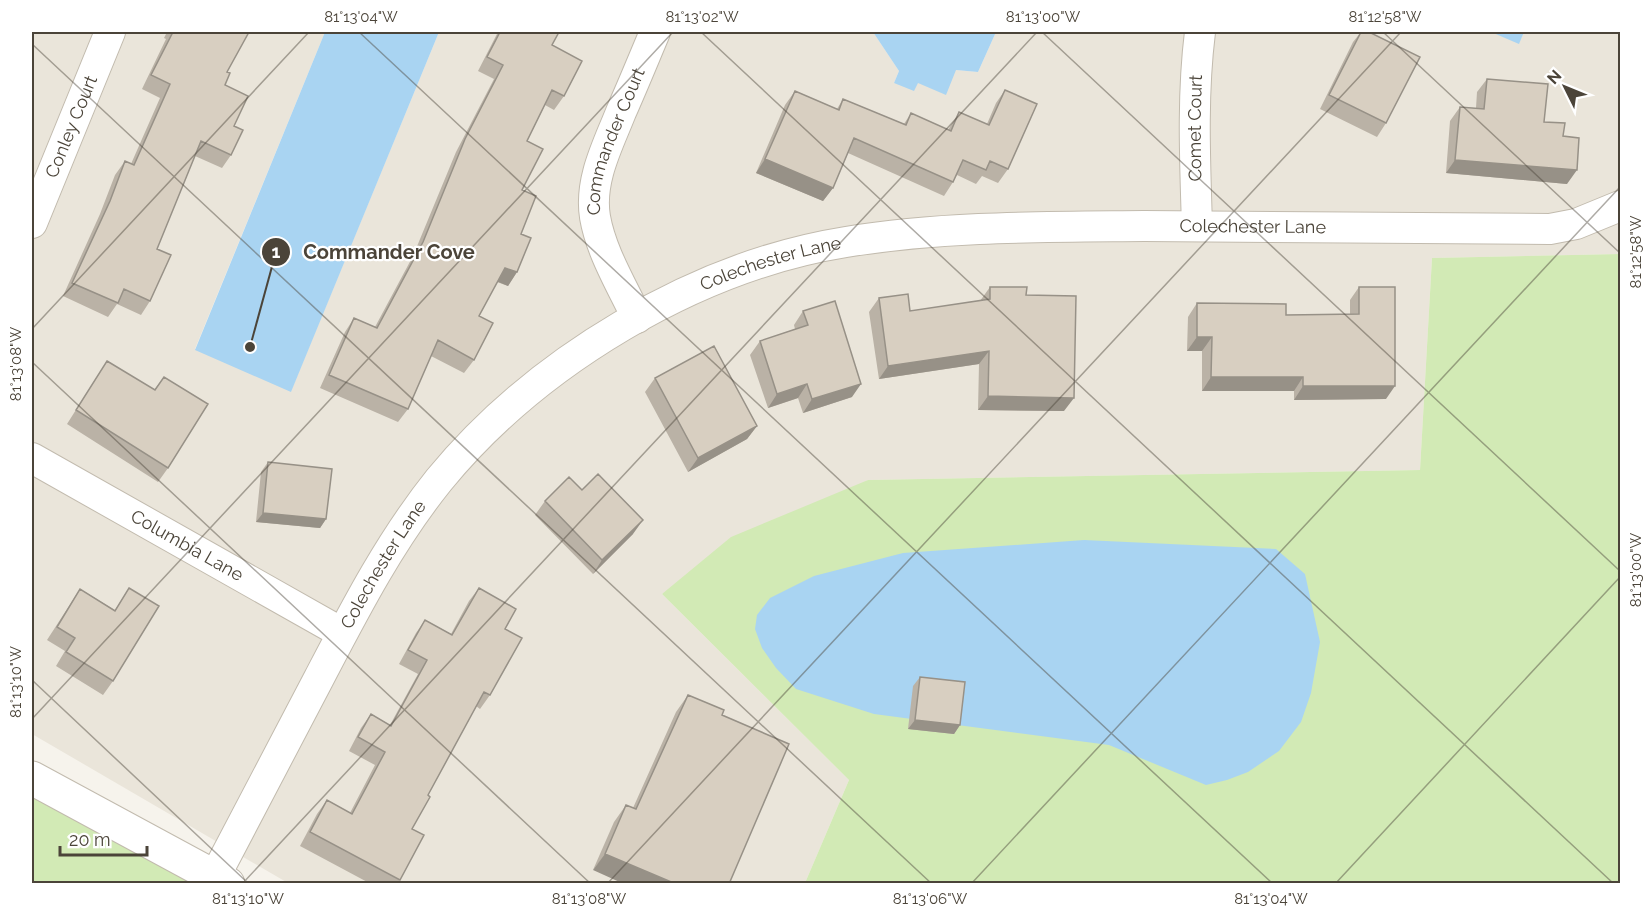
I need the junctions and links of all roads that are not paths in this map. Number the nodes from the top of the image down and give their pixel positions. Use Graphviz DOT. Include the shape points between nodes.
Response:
graph roads {
  1 [pos="110,32"];
  2 [pos="655,32"];
  3 [pos="1200,32"];
  4 [pos="1620,206"];
  5 [pos="32,223"];
  6 [pos="1197,226"];
  7 [pos="637,318"];
  8 [pos="32,458"];
  9 [pos="342,633"];
  10 [pos="32,778"];
  11 [pos="218,881"];
  1 -- 5 [label="street, Conley Court"];
  2 -- 7 [label="street, Commander Court" via="603,158 594,202 603,245"];
  3 -- 6 [label="street, Comet Court" via="1194,148"];
  4 -- 6 [label="street, Colechester Lane" via="1576,224 1550,229"];
  6 -- 7 [label="street, Colechester Lane" via="958,230 843,242 720,278"];
  7 -- 9 [label="street, Colechester Lane" via="541,381 465,450 414,513"];
  8 -- 9 [label="street, Columbia Lane"];
  9 -- 11 [label="street, Colechester Lane"];
  10 -- 11 [label="street"];
}
